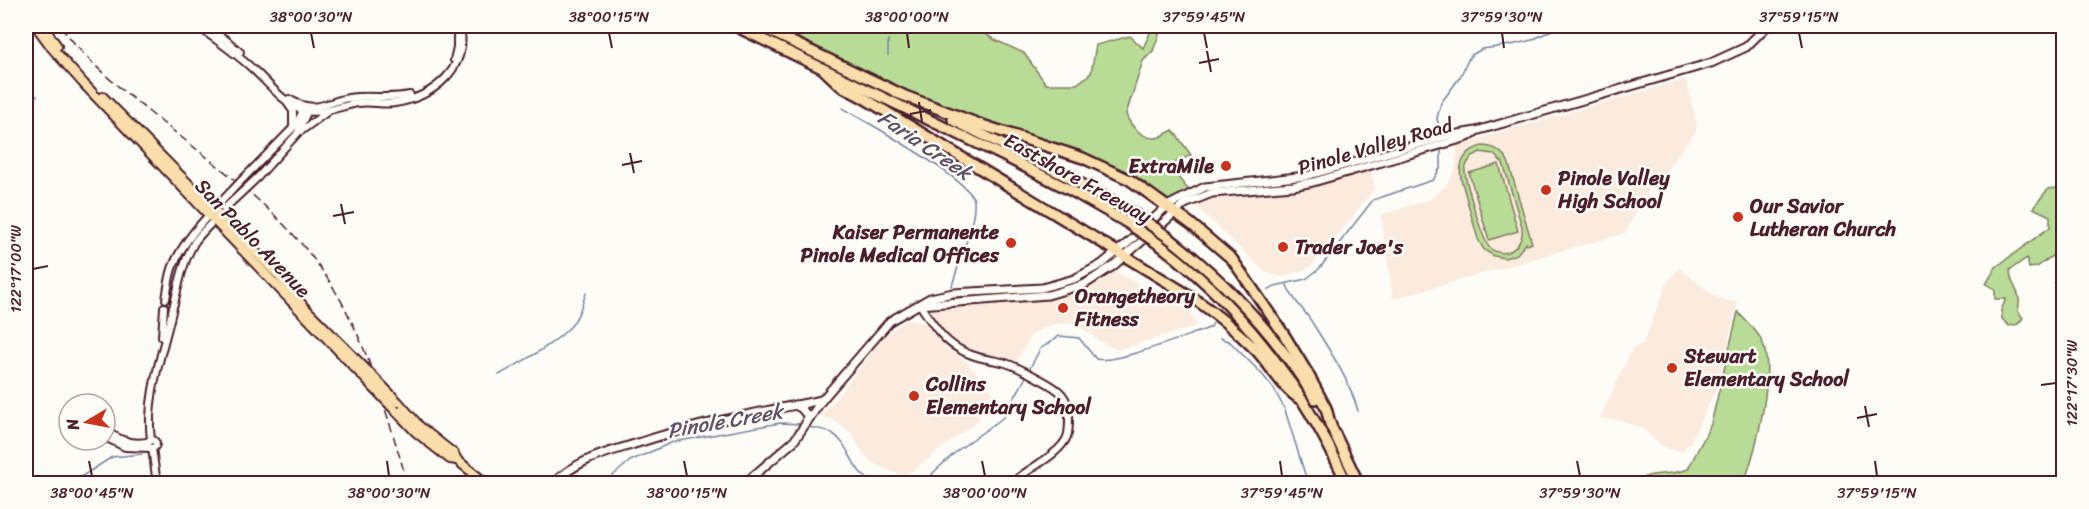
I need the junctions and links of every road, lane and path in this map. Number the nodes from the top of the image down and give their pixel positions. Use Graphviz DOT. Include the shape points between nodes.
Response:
graph roads {
  1 [pos="36,26"];
  2 [pos="43,26"];
  3 [pos="197,26"];
  4 [pos="203,26"];
  5 [pos="458,26"];
  6 [pos="735,26"];
  7 [pos="759,26"];
  8 [pos="1767,26"];
  9 [pos="824,70"];
  10 [pos="897,93"];
  11 [pos="288,103"];
  12 [pos="306,109"];
  13 [pos="329,110"];
  14 [pos="295,131"];
  15 [pos="1171,209"];
  16 [pos="216,212"];
  17 [pos="1120,254"];
  18 [pos="166,299"];
  19 [pos="173,305"];
  20 [pos="920,305"];
  21 [pos="164,306"];
  22 [pos="162,344"];
  23 [pos="822,400"];
  24 [pos="1303,401"];
  25 [pos="795,405"];
  26 [pos="804,426"];
  27 [pos="1331,427"];
  28 [pos="117,437"];
  29 [pos="117,443"];
  30 [pos="151,444"];
  31 [pos="157,483"];
  32 [pos="487,483"];
  33 [pos="552,483"];
  34 [pos="744,483"];
  35 [pos="1011,483"];
  36 [pos="1347,483"];
  37 [pos="1359,483"];
  1 -- 16 [label="main road, San Pablo Avenue" via="84,84"];
  2 -- 16 [label="main road, San Pablo Avenue" via="90,83"];
  3 -- 11 [label="street" via="236,54"];
  4 -- 12 [label="street" via="225,39 290,100"];
  5 -- 12 [label="street" via="453,62 431,87 395,98 356,97"];
  5 -- 13 [label="street" via="462,46 457,63 448,78 433,90 394,103 364,102"];
  6 -- 9 [label="highway, Eastshore Freeway"];
  7 -- 10 [label="highway, Eastshore Freeway"];
  8 -- 15 [label="main road, Pinole Valley Road" via="1746,47 1711,63 1306,177 1212,185 1195,191"];
  9 -- 17 [label="highway" via="841,86"];
  9 -- 24 [label="highway, Eastshore Freeway, bridge" via="1072,191 1160,245 1204,281 1241,319 1285,372"];
  10 -- 15 [label="highway" via="1083,158 1130,180"];
  10 -- 27 [label="highway, Eastshore Freeway, bridge" via="1076,181 1168,237 1236,297 1266,330"];
  11 -- 12 [label="street"];
  11 -- 14 [label="street" via="295,118"];
  12 -- 13 [label="street"];
  12 -- 14 [label="street"];
  13 -- 14 [label="street"];
  14 -- 16 [label="street, bridge" via="250,172"];
  14 -- 16 [label="street, bridge" via="258,177"];
  15 -- 17 [label="main road, Pinole Valley Road"];
  15 -- 27 [label="highway" via="1232,259 1308,374"];
  16 -- 18 [label="street" via="196,229 172,268"];
  16 -- 19 [label="street" via="190,251"];
  16 -- 32 [label="main road, San Pablo Avenue, bridge" via="397,406"];
  17 -- 20 [label="main road, Pinole Valley Road" via="1053,286 953,293 930,297"];
  17 -- 24 [label="highway" via="1220,316"];
  18 -- 19 [label="street" via="171,299"];
  18 -- 21 [label="street"];
  19 -- 21 [label="street" via="168,309"];
  19 -- 22 [label="street"];
  20 -- 23 [label="main road, Pinole Valley Road" via="890,321"];
  20 -- 35 [label="street" via="940,333 958,348 1017,367 1055,386 1065,398 1069,406 1067,438 1056,451"];
  21 -- 22 [label="street"];
  22 -- 30 [label="street" via="150,413"];
  23 -- 25 [label="main road"];
  23 -- 26 [label="main road, Pinole Valley Road"];
  24 -- 36 [label="highway, Eastshore Freeway"];
  25 -- 26 [label="main road" via="807,415"];
  25 -- 33 [label="main road" via="683,428 583,461"];
  26 -- 34 [label="main road, Pinole Valley Road" via="794,441"];
  27 -- 37 [label="highway, Eastshore Freeway"];
  28 -- 30 [label="street"];
  29 -- 30 [label="street" via="125,447"];
  30 -- 31 [label="street"];
}
